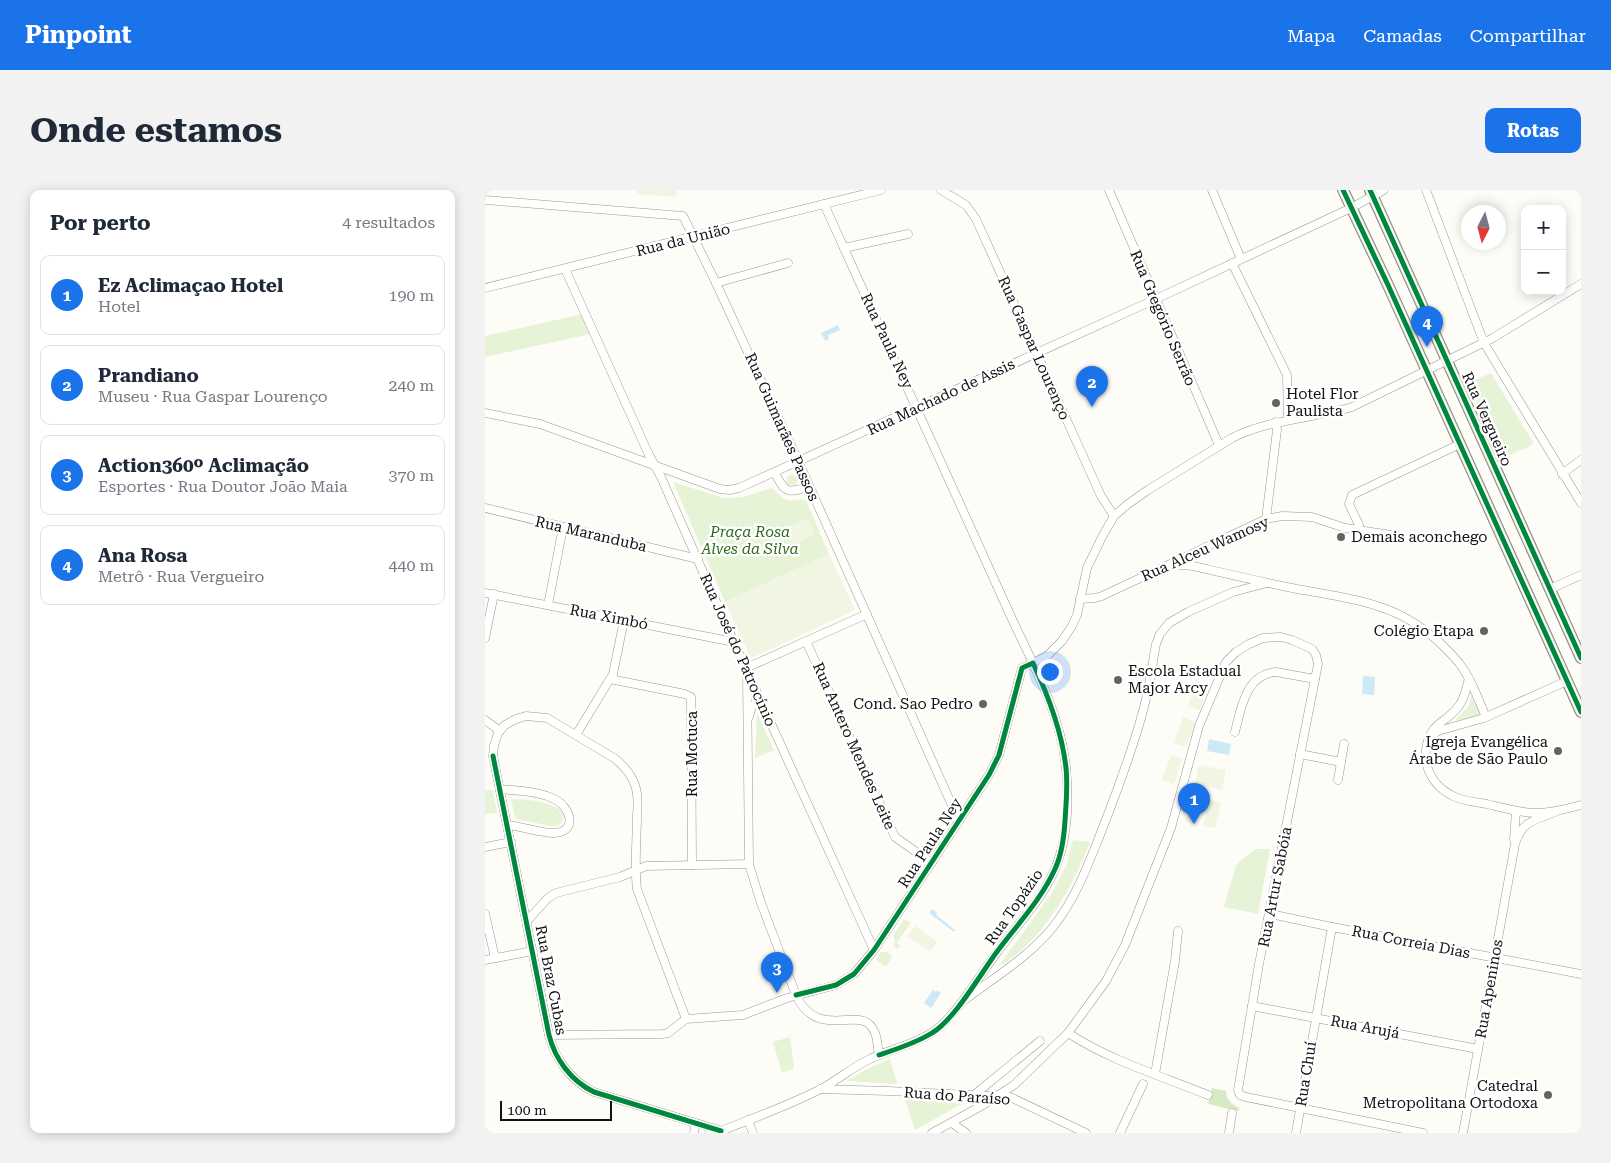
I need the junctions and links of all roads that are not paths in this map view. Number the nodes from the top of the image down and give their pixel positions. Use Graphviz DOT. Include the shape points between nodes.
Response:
graph roads {
  1 [pos="881,190"];
  2 [pos="941,190"];
  3 [pos="1109,190"];
  4 [pos="1212,190"];
  5 [pos="1343,190"];
  6 [pos="1384,190"];
  7 [pos="1426,190"];
  8 [pos="1371,193"];
  9 [pos="485,200"];
  10 [pos="824,204"];
  11 [pos="1351,208"];
  12 [pos="908,234"];
  13 [pos="693,238"];
  14 [pos="844,248"];
  15 [pos="1241,259"];
  16 [pos="788,263"];
  17 [pos="1232,263"];
  18 [pos="565,269"];
  19 [pos="716,283"];
  20 [pos="1581,284"];
  21 [pos="485,288"];
  22 [pos="1156,299"];
  23 [pos="1484,343"];
  24 [pos="1036,354"];
  25 [pos="1448,361"];
  26 [pos="1427,371"];
  27 [pos="917,408"];
  28 [pos="485,412"];
  29 [pos="1288,420"];
  30 [pos="1276,422"];
  31 [pos="1460,444"];
  32 [pos="1219,445"];
  33 [pos="1581,460"];
  34 [pos="798,462"];
  35 [pos="655,466"];
  36 [pos="775,473"];
  37 [pos="1563,474"];
  38 [pos="809,486"];
  39 [pos="1581,503"];
  40 [pos="485,508"];
  41 [pos="1114,516"];
  42 [pos="1266,519"];
  43 [pos="563,527"];
  44 [pos="1356,530"];
  45 [pos="1391,535"];
  46 [pos="698,559"];
  47 [pos="1171,564"];
  48 [pos="1581,575"];
  49 [pos="1267,583"];
  50 [pos="1550,589"];
  51 [pos="485,593"];
  52 [pos="494,594"];
  53 [pos="1080,599"];
  54 [pos="548,605"];
  55 [pos="867,614"];
  56 [pos="624,620"];
  57 [pos="485,638"];
  58 [pos="807,641"];
  59 [pos="734,642"];
  60 [pos="1581,658"];
  61 [pos="1033,663"];
  62 [pos="746,669"];
  63 [pos="609,679"];
  64 [pos="1315,679"];
  65 [pos="1469,679"];
  66 [pos="1567,681"];
  67 [pos="760,701"];
  68 [pos="1581,712"];
  69 [pos="1486,717"];
  70 [pos="485,720"];
  71 [pos="748,722"];
  72 [pos="500,731"];
  73 [pos="1235,732"];
  74 [pos="576,735"];
  75 [pos="1428,740"];
  76 [pos="1344,744"];
  77 [pos="1300,754"];
  78 [pos="489,756"];
  79 [pos="1341,762"];
  80 [pos="1338,780"];
  81 [pos="501,789"];
  82 [pos="1581,805"];
  83 [pos="1517,811"];
  84 [pos="1557,811"];
  85 [pos="959,821"];
  86 [pos="508,825"];
  87 [pos="511,842"];
  88 [pos="1515,844"];
  89 [pos="485,847"];
  90 [pos="932,863"];
  91 [pos="749,864"];
  92 [pos="692,865"];
  93 [pos="635,870"];
  94 [pos="485,914"];
  95 [pos="1270,914"];
  96 [pos="527,921"];
  97 [pos="1332,927"];
  98 [pos="1178,931"];
  99 [pos="874,950"];
  100 [pos="533,951"];
  101 [pos="1495,957"];
  102 [pos="495,958"];
  103 [pos="485,960"];
  104 [pos="990,962"];
  105 [pos="999,974"];
  106 [pos="1581,974"];
  107 [pos="796,996"];
  108 [pos="959,1005"];
  109 [pos="1252,1006"];
  110 [pos="1315,1018"];
  111 [pos="686,1019"];
  112 [pos="1068,1033"];
  113 [pos="549,1035"];
  114 [pos="1041,1041"];
  115 [pos="1478,1049"];
  116 [pos="879,1055"];
  117 [pos="1155,1074"];
  118 [pos="843,1076"];
  119 [pos="1143,1084"];
  120 [pos="983,1088"];
  121 [pos="820,1090"];
  122 [pos="851,1090"];
  123 [pos="974,1095"];
  124 [pos="1208,1095"];
  125 [pos="998,1096"];
  126 [pos="1300,1108"];
  127 [pos="1231,1113"];
  128 [pos="748,1120"];
  129 [pos="693,1122"];
  130 [pos="952,1123"];
  131 [pos="721,1131"];
  132 [pos="694,1133"];
  133 [pos="710,1133"];
  134 [pos="753,1133"];
  135 [pos="932,1133"];
  136 [pos="966,1133"];
  137 [pos="1086,1133"];
  138 [pos="1120,1133"];
  139 [pos="1229,1133"];
  140 [pos="1296,1133"];
  141 [pos="1423,1133"];
  142 [pos="1463,1133"];
  1 -- 10 [label="street, Rua da União"];
  2 -- 24 [label="street, Rua Gaspar Lourenço" via="966,205 976,219"];
  3 -- 22 [label="street, Rua Gregório Serrão"];
  4 -- 15 [label="street"];
  5 -- 11 [label="main road"];
  6 -- 8 [label="street, Rua Machado de Assis"];
  7 -- 23 [label="street"];
  8 -- 11 [label="street, Rua Machado de Assis"];
  8 -- 25 [label="main road, Rua Vergueiro"];
  9 -- 13 [label="street, Rua Guimarães Passos" via="683,216"];
  10 -- 13 [label="street, Rua da União"];
  10 -- 14 [label="street, Rua Paula Ney"];
  11 -- 15 [label="street, Rua Machado de Assis"];
  11 -- 26 [label="main road"];
  12 -- 14 [label="street"];
  13 -- 18 [label="street, Rua da União"];
  13 -- 19 [label="street, Rua Guimarães Passos"];
  14 -- 27 [label="street, Rua Paula Ney"];
  15 -- 17 [label="street, Rua Machado de Assis"];
  16 -- 19 [label="street"];
  17 -- 22 [label="street, Rua Machado de Assis"];
  17 -- 29 [label="street" via="1287,375"];
  18 -- 21 [label="street, Rua da União"];
  18 -- 35 [label="street, Rua José do Patrocínio"];
  19 -- 34 [label="street, Rua Guimarães Passos"];
  20 -- 23 [label="street"];
  22 -- 24 [label="street, Rua Machado de Assis"];
  22 -- 32 [label="street, Rua Gregório Serrão"];
  23 -- 25 [label="street"];
  23 -- 37 [label="street"];
  24 -- 27 [label="street, Rua Machado de Assis"];
  24 -- 41 [label="street, Rua Gaspar Lourenço" via="1101,496"];
  25 -- 26 [label="street"];
  25 -- 50 [label="main road, Rua Vergueiro"];
  26 -- 29 [label="street" via="1352,407"];
  26 -- 31 [label="main road"];
  27 -- 34 [label="street, Rua Machado de Assis"];
  27 -- 61 [label="street, Rua Paula Ney"];
  28 -- 35 [label="street, Rua Machado de Assis" via="540,424"];
  29 -- 30 [label="street"];
  30 -- 32 [label="street" via="1242,432"];
  30 -- 42 [label="street"];
  31 -- 44 [label="street" via="1351,495 1349,504 1359,525"];
  31 -- 66 [label="main road"];
  32 -- 41 [label="street" via="1147,490"];
  33 -- 37 [label="street"];
  34 -- 36 [label="street, Rua Machado de Assis"];
  34 -- 38 [label="street, Rua Guimarães Passos"];
  35 -- 36 [label="street, Rua Machado de Assis" via="729,490"];
  35 -- 46 [label="street, Rua José do Patrocínio"];
  36 -- 38 [label="street" via="787,490"];
  37 -- 39 [label="street"];
  38 -- 55 [label="street, Rua Guimarães Passos"];
  40 -- 43 [label="street, Rua Maranduba"];
  41 -- 53 [label="street" via="1089,563"];
  42 -- 44 [label="street, Rua Alceu Wamosy" via="1312,517"];
  42 -- 47 [label="street, Rua Alceu Wamosy"];
  43 -- 46 [label="street, Rua Maranduba"];
  43 -- 54 [label="street"];
  44 -- 45 [label="street, Rua Alceu Wamosy"];
  46 -- 59 [label="street, Rua José do Patrocínio"];
  47 -- 49 [label="street"];
  47 -- 53 [label="street, Rua Alceu Wamosy" via="1095,598"];
  48 -- 50 [label="street"];
  49 -- 65 [label="street" via="1349,600 1401,616 1444,647"];
  49 -- 105 [label="street" via="1233,592 1188,612 1169,623 1160,634 1143,712 1127,765 1082,879 1052,928"];
  50 -- 60 [label="main road, Rua Vergueiro"];
  51 -- 52 [label="street, Rua Ximbó"];
  52 -- 54 [label="street, Rua Ximbó"];
  52 -- 57 [label="street"];
  53 -- 61 [label="street" via="1072,626 1062,641 1047,656"];
  54 -- 56 [label="street, Rua Ximbó"];
  55 -- 58 [label="street"];
  55 -- 85 [label="street, Rua Guimarães Passos"];
  56 -- 59 [label="street, Rua Ximbó"];
  56 -- 63 [label="street" via="613,674"];
  58 -- 62 [label="street"];
  58 -- 90 [label="street, Rua Antero Mendes Leite" via="895,837"];
  59 -- 62 [label="street, Rua José do Patrocínio"];
  61 -- 85 [label="street, Rua Paula Ney" via="1022,668 995,764"];
  61 -- 104 [label="street, Rua Topázio" via="1061,739 1067,787 1064,836 1050,879"];
  62 -- 67 [label="street, Rua José do Patrocínio"];
  62 -- 71 [label="street"];
  63 -- 74 [label="street"];
  63 -- 92 [label="street, Rua Motuca" via="691,697"];
  64 -- 73 [label="street" via="1277,672 1259,677 1245,696"];
  64 -- 77 [label="street, Rua Artur Sabóia"];
  64 -- 112 [label="street, Rua Artur Sabóia" via="1318,664 1312,649 1281,637 1263,638 1249,644 1226,662 1199,726 1171,828 1125,945 1106,981"];
  65 -- 69 [label="street"];
  65 -- 75 [label="street" via="1459,706 1435,728"];
  66 -- 68 [label="main road"];
  66 -- 69 [label="street"];
  67 -- 71 [label="street" via="752,706"];
  67 -- 99 [label="street, Rua José do Patrocínio"];
  69 -- 75 [label="street" via="1438,732"];
  70 -- 72 [label="street"];
  71 -- 91 [label="street"];
  72 -- 74 [label="street" via="515,719 538,716"];
  72 -- 78 [label="street, Rua Braz Cubas"];
  74 -- 93 [label="street" via="618,761 635,783 638,798"];
  75 -- 83 [label="street" via="1429,773 1437,786 1452,796"];
  76 -- 79 [label="street"];
  77 -- 79 [label="street"];
  77 -- 95 [label="street, Rua Artur Sabóia"];
  78 -- 81 [label="street, Rua Braz Cubas"];
  79 -- 80 [label="street"];
  81 -- 86 [label="street, Rua Braz Cubas"];
  81 -- 86 [label="street" via="553,798 565,806 570,817 567,828 556,833"];
  82 -- 84 [label="street"];
  83 -- 84 [label="street"];
  83 -- 88 [label="street, Rua Apeninos"];
  84 -- 88 [label="street, Rua Apeninos" via="1525,825"];
  85 -- 90 [label="street, Rua Paula Ney"];
  86 -- 87 [label="street, Rua Braz Cubas"];
  87 -- 89 [label="street"];
  87 -- 96 [label="street, Rua Braz Cubas"];
  88 -- 101 [label="street, Rua Apeninos"];
  90 -- 99 [label="street, Rua Paula Ney"];
  91 -- 92 [label="street"];
  91 -- 107 [label="street"];
  92 -- 93 [label="street" via="647,866"];
  93 -- 96 [label="street" via="620,877 556,893"];
  93 -- 111 [label="street" via="639,895"];
  94 -- 102 [label="street"];
  95 -- 97 [label="street, Rua Correia Dias"];
  95 -- 109 [label="street, Rua Artur Sabóia"];
  96 -- 100 [label="street, Rua Braz Cubas"];
  97 -- 101 [label="street, Rua Correia Dias"];
  97 -- 110 [label="street, Rua Chuí"];
  98 -- 117 [label="street"];
  99 -- 107 [label="street, Rua Paula Ney" via="853,974 836,985"];
  100 -- 102 [label="street"];
  100 -- 113 [label="street, Rua Braz Cubas"];
  101 -- 106 [label="street, Rua Correia Dias"];
  101 -- 115 [label="street, Rua Apeninos"];
  102 -- 103 [label="street"];
  104 -- 105 [label="street" via="989,971"];
  104 -- 108 [label="street, Rua Topázio"];
  105 -- 108 [label="street"];
  107 -- 111 [label="street, Rua Paula Ney" via="743,1015"];
  107 -- 116 [label="street" via="806,1011 817,1017 869,1024 874,1031"];
  108 -- 116 [label="street, Rua Topázio" via="933,1032"];
  109 -- 110 [label="street, Rua Arujá"];
  109 -- 126 [label="street, Rua Artur Sabóia" via="1238,1090 1240,1095"];
  110 -- 115 [label="street, Rua Arujá"];
  110 -- 126 [label="street, Rua Chuí"];
  111 -- 113 [label="street" via="662,1034"];
  112 -- 117 [label="street" via="1089,1046"];
  112 -- 125 [label="street, Rua Artur Sabóia" via="1014,1085"];
  113 -- 129 [label="street, Rua Braz Cubas" via="560,1061 585,1088"];
  114 -- 120 [label="street"];
  115 -- 142 [label="street, Rua Apeninos"];
  116 -- 118 [label="street, Rua Topázio"];
  117 -- 124 [label="street"];
  118 -- 121 [label="street, Rua Topázio"];
  118 -- 122 [label="street" via="841,1082"];
  119 -- 138 [label="street"];
  120 -- 123 [label="street"];
  120 -- 125 [label="street"];
  121 -- 122 [label="street, Rua do Paraíso"];
  121 -- 128 [label="street, Rua Topázio"];
  122 -- 123 [label="street, Rua do Paraíso"];
  123 -- 125 [label="street, Rua do Paraíso"];
  125 -- 130 [label="street, Rua Artur Sabóia"];
  125 -- 137 [label="street, Rua do Paraíso" via="1011,1097"];
  126 -- 140 [label="street, Rua Chuí"];
  126 -- 141 [label="street"];
  127 -- 139 [label="street"];
  128 -- 131 [label="street, Rua Topázio"];
  128 -- 134 [label="street"];
  129 -- 131 [label="street, Rua Braz Cubas"];
  129 -- 132 [label="street"];
  130 -- 135 [label="street, Rua Artur Sabóia"];
  130 -- 136 [label="street"];
  131 -- 133 [label="street, Rua Topázio"];
}
